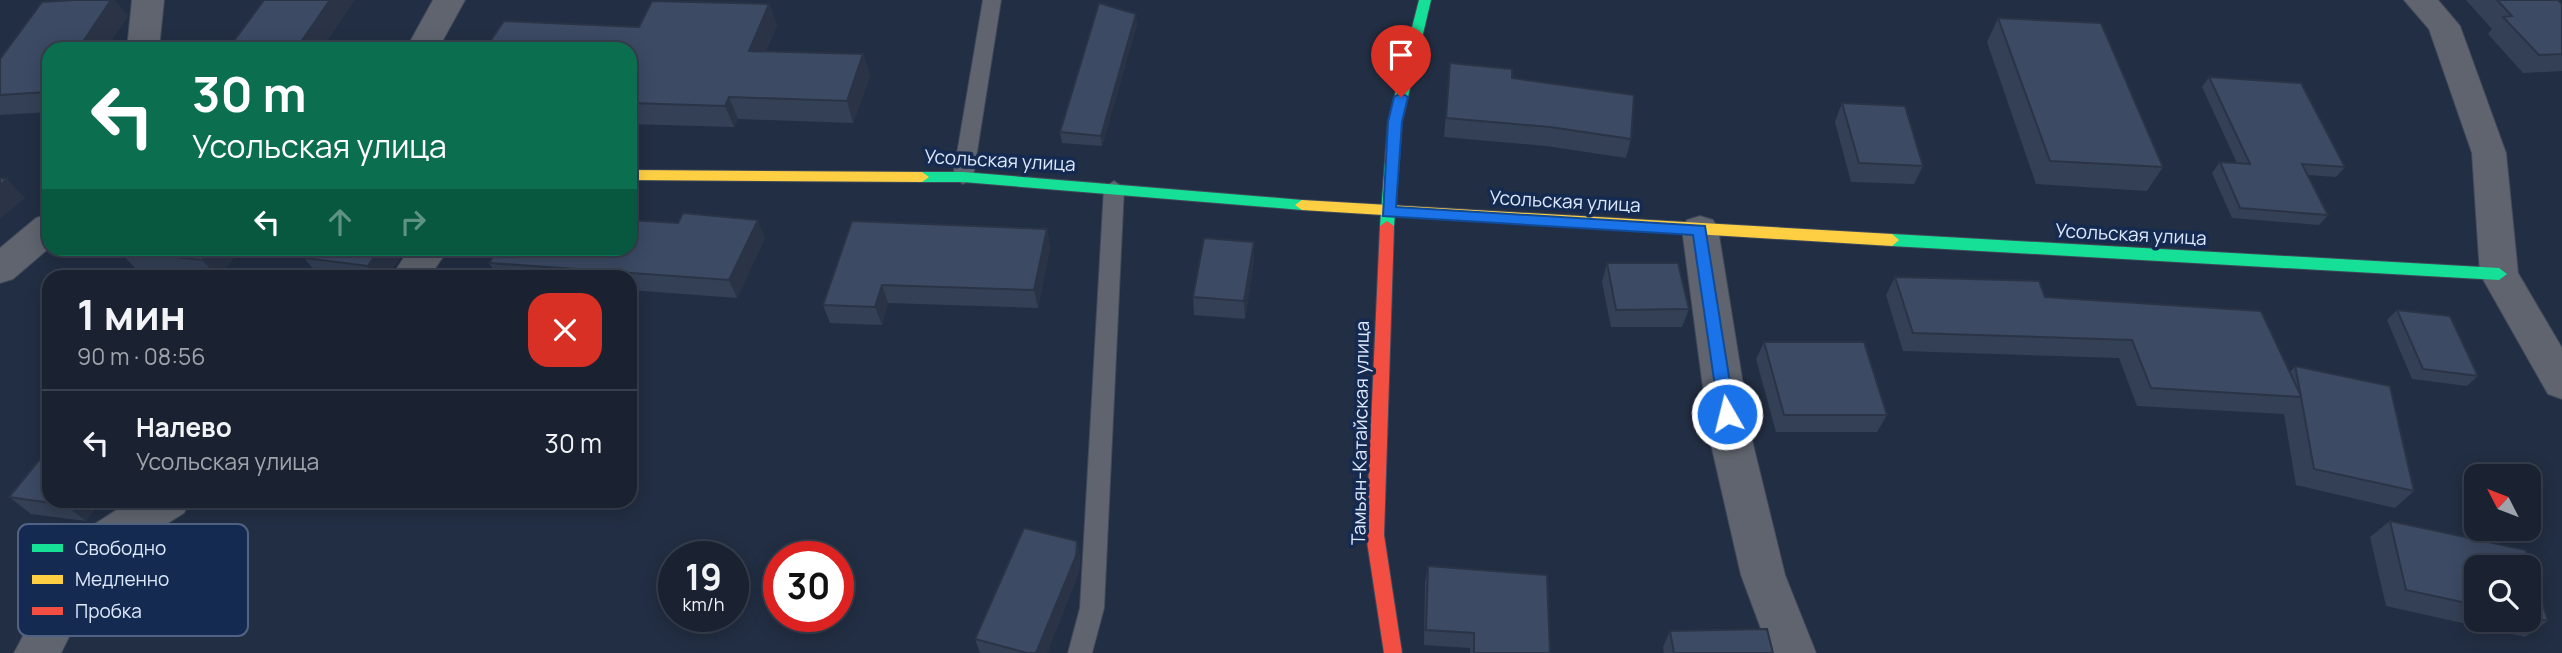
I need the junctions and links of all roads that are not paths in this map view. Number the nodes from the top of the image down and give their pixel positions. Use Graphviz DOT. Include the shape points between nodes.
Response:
graph roads {
  1 [pos="148,0"];
  2 [pos="449,0"];
  3 [pos="992,0"];
  4 [pos="1425,0"];
  5 [pos="2420,0"];
  6 [pos="144,42"];
  7 [pos="426,42"];
  8 [pos="637,175"];
  9 [pos="963,177"];
  10 [pos="1114,188"];
  11 [pos="1388,212"];
  12 [pos="1700,229"];
  13 [pos="42,233"];
  14 [pos="0,269"];
  15 [pos="2499,274"];
  16 [pos="2562,383"];
  17 [pos="156,508"];
  18 [pos="131,524"];
  19 [pos="46,636"];
  20 [pos="37,653"];
  21 [pos="1080,653"];
  22 [pos="1393,653"];
  23 [pos="1793,653"];
  1 -- 6 [label="street"];
  2 -- 7 [label="street"];
  3 -- 9 [label="lane"];
  4 -- 11 [label="street, Тамьян-Катайская улица" via="1395,122"];
  5 -- 15 [label="street" via="2444,26 2489,153"];
  8 -- 9 [label="street, Усольская улица"];
  9 -- 10 [label="street, Усольская улица"];
  10 -- 11 [label="street, Усольская улица"];
  10 -- 21 [label="lane" via="1092,608"];
  11 -- 12 [label="street, Усольская улица"];
  11 -- 22 [label="street, Тамьян-Катайская улица" via="1375,535"];
  12 -- 15 [label="street, Усольская улица"];
  12 -- 23 [label="street" via="1731,440 1763,575"];
  13 -- 14 [label="street"];
  15 -- 16 [label="street"];
  17 -- 18 [label="street"];
  19 -- 20 [label="street"];
}
